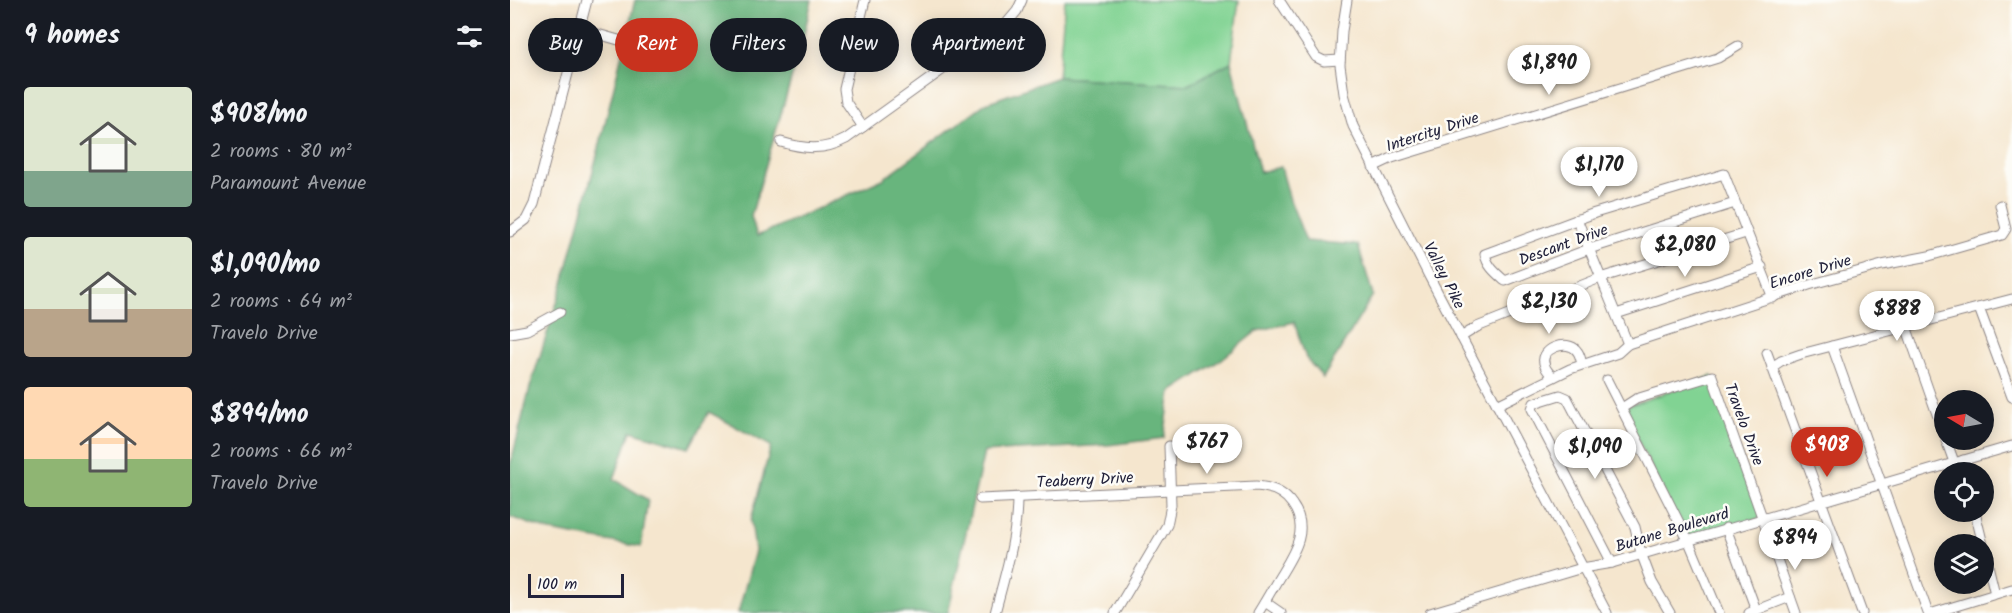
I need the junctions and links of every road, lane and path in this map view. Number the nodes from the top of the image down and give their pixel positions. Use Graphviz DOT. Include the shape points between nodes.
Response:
graph roads {
  1 [pos="587,0"];
  2 [pos="865,0"];
  3 [pos="1022,0"];
  4 [pos="1279,0"];
  5 [pos="1347,0"];
  6 [pos="583,18"];
  7 [pos="1738,46"];
  8 [pos="1340,60"];
  9 [pos="569,72"];
  10 [pos="863,127"];
  11 [pos="781,142"];
  12 [pos="1373,167"];
  13 [pos="1735,203"];
  14 [pos="2000,205"];
  15 [pos="1577,219"];
  16 [pos="510,232"];
  17 [pos="1746,233"];
  18 [pos="1589,249"];
  19 [pos="1762,267"];
  20 [pos="1600,278"];
  21 [pos="1773,298"];
  22 [pos="2012,298"];
  23 [pos="1979,308"];
  24 [pos="560,312"];
  25 [pos="1616,314"];
  26 [pos="1906,326"];
  27 [pos="510,333"];
  28 [pos="1461,337"];
  29 [pos="1628,344"];
  30 [pos="1832,346"];
  31 [pos="1767,353"];
  32 [pos="1582,364"];
  33 [pos="1772,367"];
  34 [pos="1553,377"];
  35 [pos="1607,380"];
  36 [pos="2012,397"];
  37 [pos="1497,405"];
  38 [pos="1934,406"];
  39 [pos="1622,408"];
  40 [pos="1169,446"];
  41 [pos="2012,446"];
  42 [pos="1952,450"];
  43 [pos="1958,461"];
  44 [pos="1882,483"];
  45 [pos="1171,490"];
  46 [pos="1017,498"];
  47 [pos="980,499"];
  48 [pos="1821,501"];
  49 [pos="1762,518"];
  50 [pos="1977,522"];
  51 [pos="1726,528"];
  52 [pos="1687,540"];
  53 [pos="1641,553"];
  54 [pos="1612,563"];
  55 [pos="1582,568"];
  56 [pos="2012,589"];
  57 [pos="1995,594"];
  58 [pos="1790,597"];
  59 [pos="1265,602"];
  60 [pos="1752,612"];
  61 [pos="995,613"];
  62 [pos="1115,613"];
  63 [pos="1258,613"];
  64 [pos="1281,613"];
  65 [pos="1430,613"];
  66 [pos="1606,613"];
  67 [pos="1670,613"];
  68 [pos="1719,613"];
  69 [pos="1796,613"];
  70 [pos="1863,613"];
  71 [pos="1928,613"];
  72 [pos="1933,613"];
  1 -- 6 [label="street"];
  2 -- 10 [label="street" via="843,89 846,102"];
  3 -- 10 [label="street" via="1006,24"];
  4 -- 8 [label="street" via="1316,57"];
  5 -- 8 [label="street, Valley Pike"];
  7 -- 12 [label="street, Intercity Drive" via="1718,58"];
  8 -- 12 [label="street, Valley Pike" via="1348,112"];
  9 -- 16 [label="street" via="534,204 526,220"];
  10 -- 11 [label="street" via="822,148"];
  12 -- 28 [label="street, Valley Pike"];
  13 -- 15 [label="street" via="1724,174"];
  13 -- 17 [label="street"];
  13 -- 18 [label="street, Descant Drive"];
  14 -- 21 [label="street, Encore Drive" via="2006,226 2002,235 1840,276"];
  15 -- 18 [label="street"];
  15 -- 18 [label="street, Descant Drive" via="1485,254 1488,265 1504,281"];
  17 -- 19 [label="street"];
  17 -- 20 [label="street"];
  18 -- 20 [label="street"];
  19 -- 21 [label="street"];
  19 -- 25 [label="street"];
  20 -- 25 [label="street"];
  20 -- 28 [label="street"];
  21 -- 29 [label="street, Encore Drive"];
  22 -- 23 [label="street"];
  23 -- 26 [label="street"];
  23 -- 36 [label="street"];
  24 -- 27 [label="street" via="527,330"];
  25 -- 29 [label="street"];
  26 -- 30 [label="street"];
  26 -- 38 [label="street"];
  28 -- 37 [label="street, Valley Pike"];
  29 -- 32 [label="street, Encore Drive" via="1618,354"];
  30 -- 33 [label="street"];
  30 -- 44 [label="street"];
  31 -- 33 [label="street"];
  32 -- 34 [label="street, Encore Drive"];
  32 -- 34 [label="street" via="1574,348 1555,347 1544,359"];
  33 -- 48 [label="street"];
  34 -- 37 [label="street, Encore Drive"];
  35 -- 39 [label="street"];
  37 -- 55 [label="street, Valley Pike"];
  39 -- 49 [label="street, Travelo Drive" via="1644,396 1712,376"];
  39 -- 52 [label="street"];
  40 -- 45 [label="street"];
  41 -- 43 [label="street, Butane Boulevard"];
  42 -- 43 [label="street"];
  43 -- 44 [label="street, Butane Boulevard"];
  44 -- 48 [label="street, Butane Boulevard"];
  44 -- 71 [label="street"];
  45 -- 46 [label="street, Teaberry Drive"];
  45 -- 59 [label="street, Teaberry Drive" via="1264,486 1291,501 1300,518 1299,542"];
  45 -- 62 [label="street" via="1167,525"];
  46 -- 47 [label="street, Teaberry Drive"];
  46 -- 61 [label="street" via="1014,537"];
  48 -- 49 [label="street, Butane Boulevard"];
  48 -- 70 [label="street"];
  49 -- 51 [label="street, Butane Boulevard"];
  49 -- 58 [label="street, Travelo Drive"];
  50 -- 57 [label="street"];
  51 -- 52 [label="street, Butane Boulevard"];
  51 -- 60 [label="street"];
  52 -- 53 [label="street, Butane Boulevard"];
  52 -- 68 [label="street"];
  53 -- 54 [label="street, Butane Boulevard"];
  53 -- 54 [label="street" via="1635,527 1565,396 1534,403 1532,409"];
  53 -- 67 [label="street"];
  54 -- 55 [label="street, Butane Boulevard"];
  55 -- 65 [label="street, Butane Boulevard"];
  55 -- 66 [label="street, Valley Pike"];
  56 -- 57 [label="street"];
  57 -- 72 [label="street"];
  58 -- 60 [label="street"];
  58 -- 69 [label="street"];
  59 -- 63 [label="street, Teaberry Drive"];
  59 -- 64 [label="street"];
}
